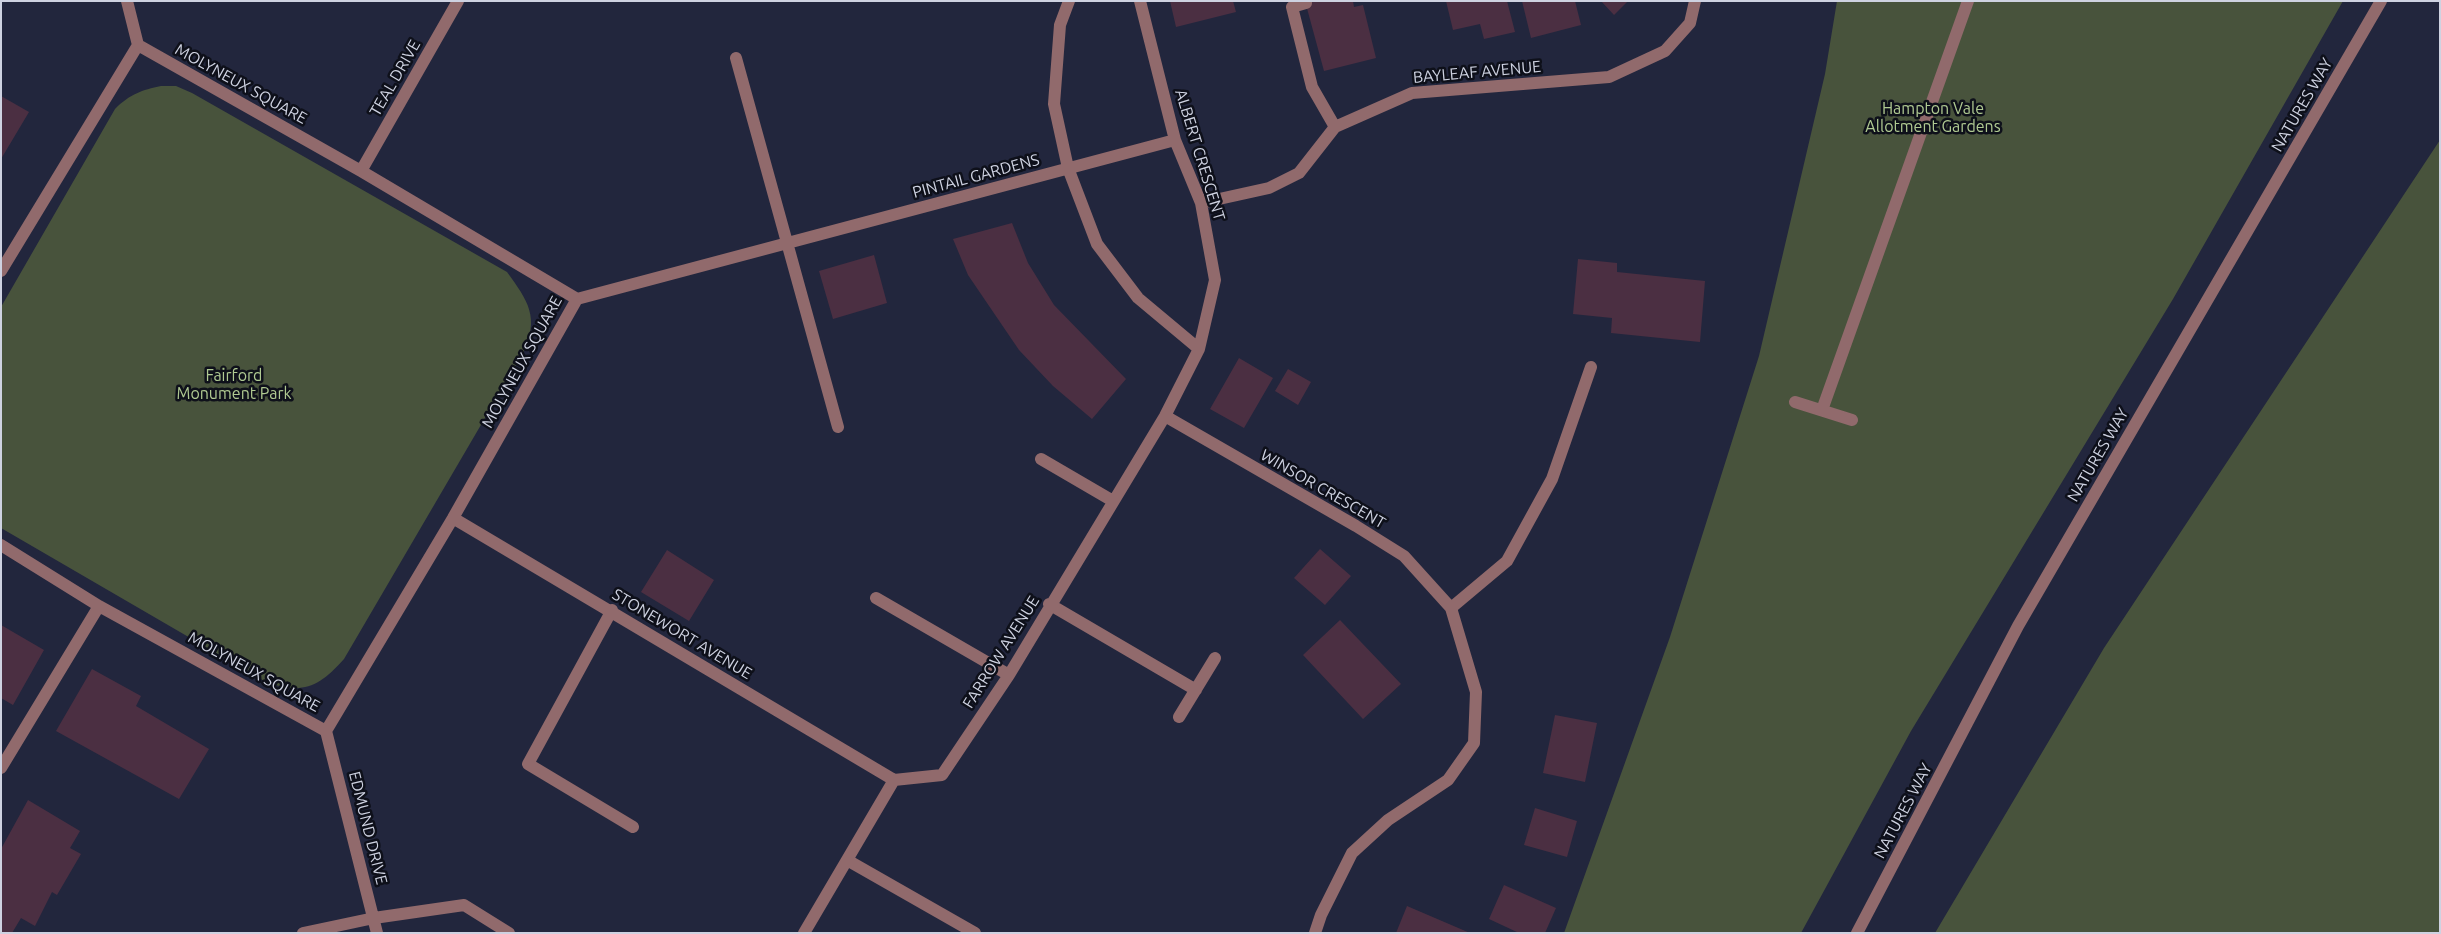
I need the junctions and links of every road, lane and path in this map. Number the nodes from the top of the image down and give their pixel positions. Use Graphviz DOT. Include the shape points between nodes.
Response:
graph roads {
  1 [pos="126,1"];
  2 [pos="458,1"];
  3 [pos="1069,1"];
  4 [pos="1140,1"];
  5 [pos="1695,1"];
  6 [pos="1968,1"];
  7 [pos="2381,1"];
  8 [pos="1306,3"];
  9 [pos="138,45"];
  10 [pos="736,58"];
  11 [pos="1335,127"];
  12 [pos="1175,140"];
  13 [pos="1068,168"];
  14 [pos="361,171"];
  15 [pos="1201,204"];
  16 [pos="787,244"];
  17 [pos="3,263"];
  18 [pos="577,299"];
  19 [pos="1199,349"];
  20 [pos="1591,366"];
  21 [pos="1795,402"];
  22 [pos="1822,410"];
  23 [pos="1164,416"];
  24 [pos="1852,420"];
  25 [pos="838,427"];
  26 [pos="1041,459"];
  27 [pos="1113,500"];
  28 [pos="453,518"];
  29 [pos="1,545"];
  30 [pos="876,598"];
  31 [pos="1049,604"];
  32 [pos="99,606"];
  33 [pos="1451,608"];
  34 [pos="612,610"];
  35 [pos="1215,658"];
  36 [pos="1009,675"];
  37 [pos="1196,690"];
  38 [pos="1179,717"];
  39 [pos="326,731"];
  40 [pos="2,765"];
  41 [pos="894,780"];
  42 [pos="633,826"];
  43 [pos="847,860"];
  44 [pos="374,918"];
  45 [pos="303,933"];
  46 [pos="377,933"];
  47 [pos="509,933"];
  48 [pos="804,933"];
  49 [pos="975,933"];
  50 [pos="1315,933"];
  51 [pos="1857,933"];
  1 -- 9 [label="street"];
  2 -- 14 [label="street, TEAL DRIVE"];
  3 -- 13 [label="street" via="1060,25 1054,104"];
  4 -- 12 [label="street, ALBERT CRESCENT"];
  5 -- 11 [label="street, BAYLEAF AVENUE" via="1690,23 1665,51 1609,77 1412,93"];
  6 -- 22 [label="street"];
  7 -- 51 [label="street, NATURES WAY" via="2018,626"];
  8 -- 11 [label="street" via="1292,7 1312,87"];
  9 -- 14 [label="street, MOLYNEUX SQUARE"];
  9 -- 17 [label="street"];
  10 -- 16 [label="street"];
  11 -- 15 [label="street, BAYLEAF AVENUE" via="1299,173 1269,188"];
  12 -- 13 [label="street, PINTAIL GARDENS"];
  12 -- 15 [label="street, ALBERT CRESCENT"];
  13 -- 16 [label="street, PINTAIL GARDENS"];
  13 -- 19 [label="street" via="1097,244 1138,298"];
  14 -- 18 [label="street, MOLYNEUX SQUARE"];
  15 -- 19 [label="street, ALBERT CRESCENT" via="1215,280"];
  16 -- 18 [label="street, PINTAIL GARDENS"];
  16 -- 25 [label="street"];
  18 -- 28 [label="street, MOLYNEUX SQUARE"];
  19 -- 23 [label="street, FARROW AVENUE"];
  20 -- 33 [label="street" via="1552,479 1507,561"];
  21 -- 22 [label="street"];
  22 -- 24 [label="street"];
  23 -- 27 [label="street, FARROW AVENUE"];
  23 -- 33 [label="street, WINSOR CRESCENT" via="1404,556"];
  26 -- 27 [label="street"];
  27 -- 31 [label="street, FARROW AVENUE"];
  28 -- 34 [label="street, STONEWORT AVENUE"];
  28 -- 39 [label="street, MOLYNEUX SQUARE"];
  29 -- 32 [label="street, MOLYNEUX SQUARE"];
  30 -- 36 [label="street"];
  31 -- 36 [label="street, FARROW AVENUE"];
  31 -- 37 [label="street"];
  32 -- 39 [label="street, MOLYNEUX SQUARE"];
  32 -- 40 [label="street"];
  33 -- 50 [label="street, WINSOR CRESCENT" via="1476,692 1474,743 1448,780 1388,820 1352,854"];
  34 -- 41 [label="street, STONEWORT AVENUE"];
  34 -- 42 [label="street" via="528,764"];
  35 -- 37 [label="street"];
  36 -- 41 [label="street, FARROW AVENUE" via="942,776"];
  37 -- 38 [label="street"];
  39 -- 44 [label="street, EDMUND DRIVE"];
  41 -- 43 [label="street"];
  43 -- 48 [label="street"];
  43 -- 49 [label="street"];
  44 -- 45 [label="street"];
  44 -- 46 [label="street, EDMUND DRIVE"];
  44 -- 47 [label="street" via="464,905"];
}
